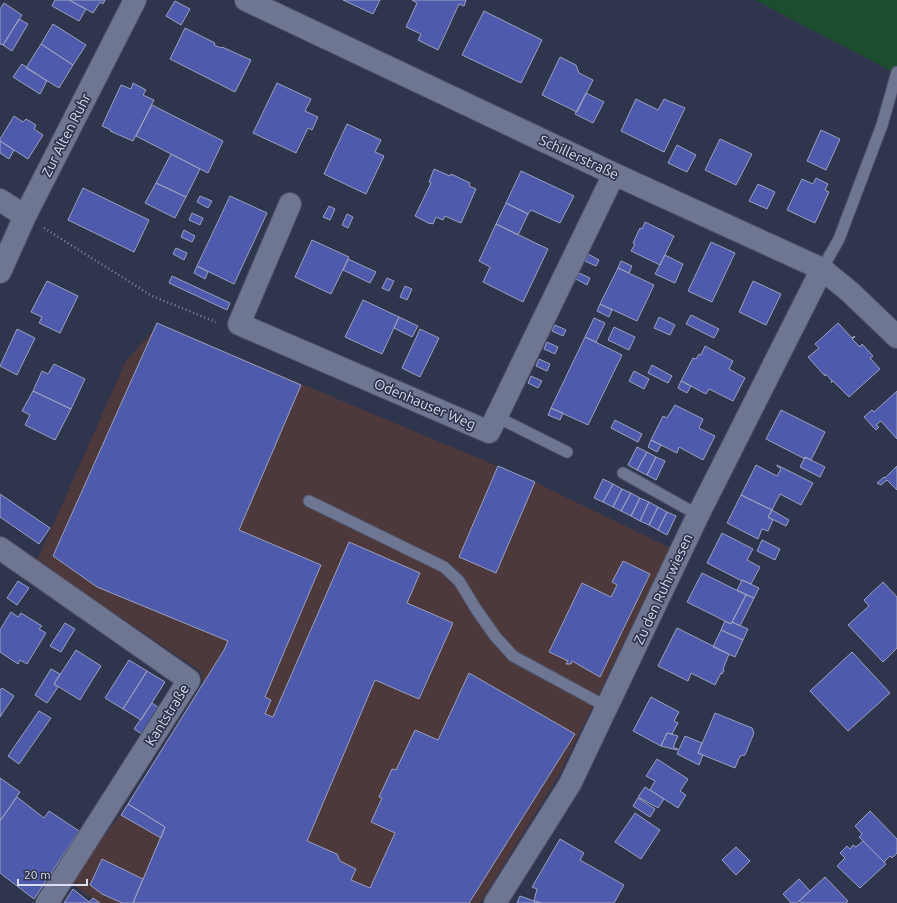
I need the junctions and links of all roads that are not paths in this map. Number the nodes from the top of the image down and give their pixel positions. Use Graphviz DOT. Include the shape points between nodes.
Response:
graph roads {
  1 [pos="135,0"];
  2 [pos="246,0"];
  3 [pos="897,72"];
  4 [pos="614,174"];
  5 [pos="0,200"];
  6 [pos="290,204"];
  7 [pos="25,216"];
  8 [pos="822,269"];
  9 [pos="0,272"];
  10 [pos="897,336"];
  11 [pos="496,417"];
  12 [pos="567,452"];
  13 [pos="623,473"];
  14 [pos="308,501"];
  15 [pos="698,515"];
  16 [pos="0,548"];
  17 [pos="607,707"];
  18 [pos="47,903"];
  19 [pos="495,903"];
  1 -- 7 [label="street, Zur Alten Ruhr"];
  2 -- 4 [label="street, Schillerstraße"];
  3 -- 8 [label="lane" via="882,125 839,240"];
  4 -- 8 [label="street, Schillerstraße"];
  4 -- 11 [label="street, Odenhauser Weg"];
  5 -- 7 [label="street"];
  6 -- 11 [label="street, Odenhauser Weg" via="239,324 489,432"];
  7 -- 9 [label="street, Zur Alten Ruhr"];
  8 -- 10 [label="street, Schillerstraße"];
  8 -- 15 [label="street, Zu den Ruhrwiesen"];
  11 -- 12 [label="lane"];
  13 -- 15 [label="lane"];
  14 -- 17 [label="lane" via="444,567 459,581 495,636 514,656"];
  15 -- 17 [label="street, Zu den Ruhrwiesen"];
  16 -- 18 [label="street, Kantstraße" via="189,680"];
  17 -- 19 [label="street, Zu den Ruhrwiesen" via="570,784"];
}
